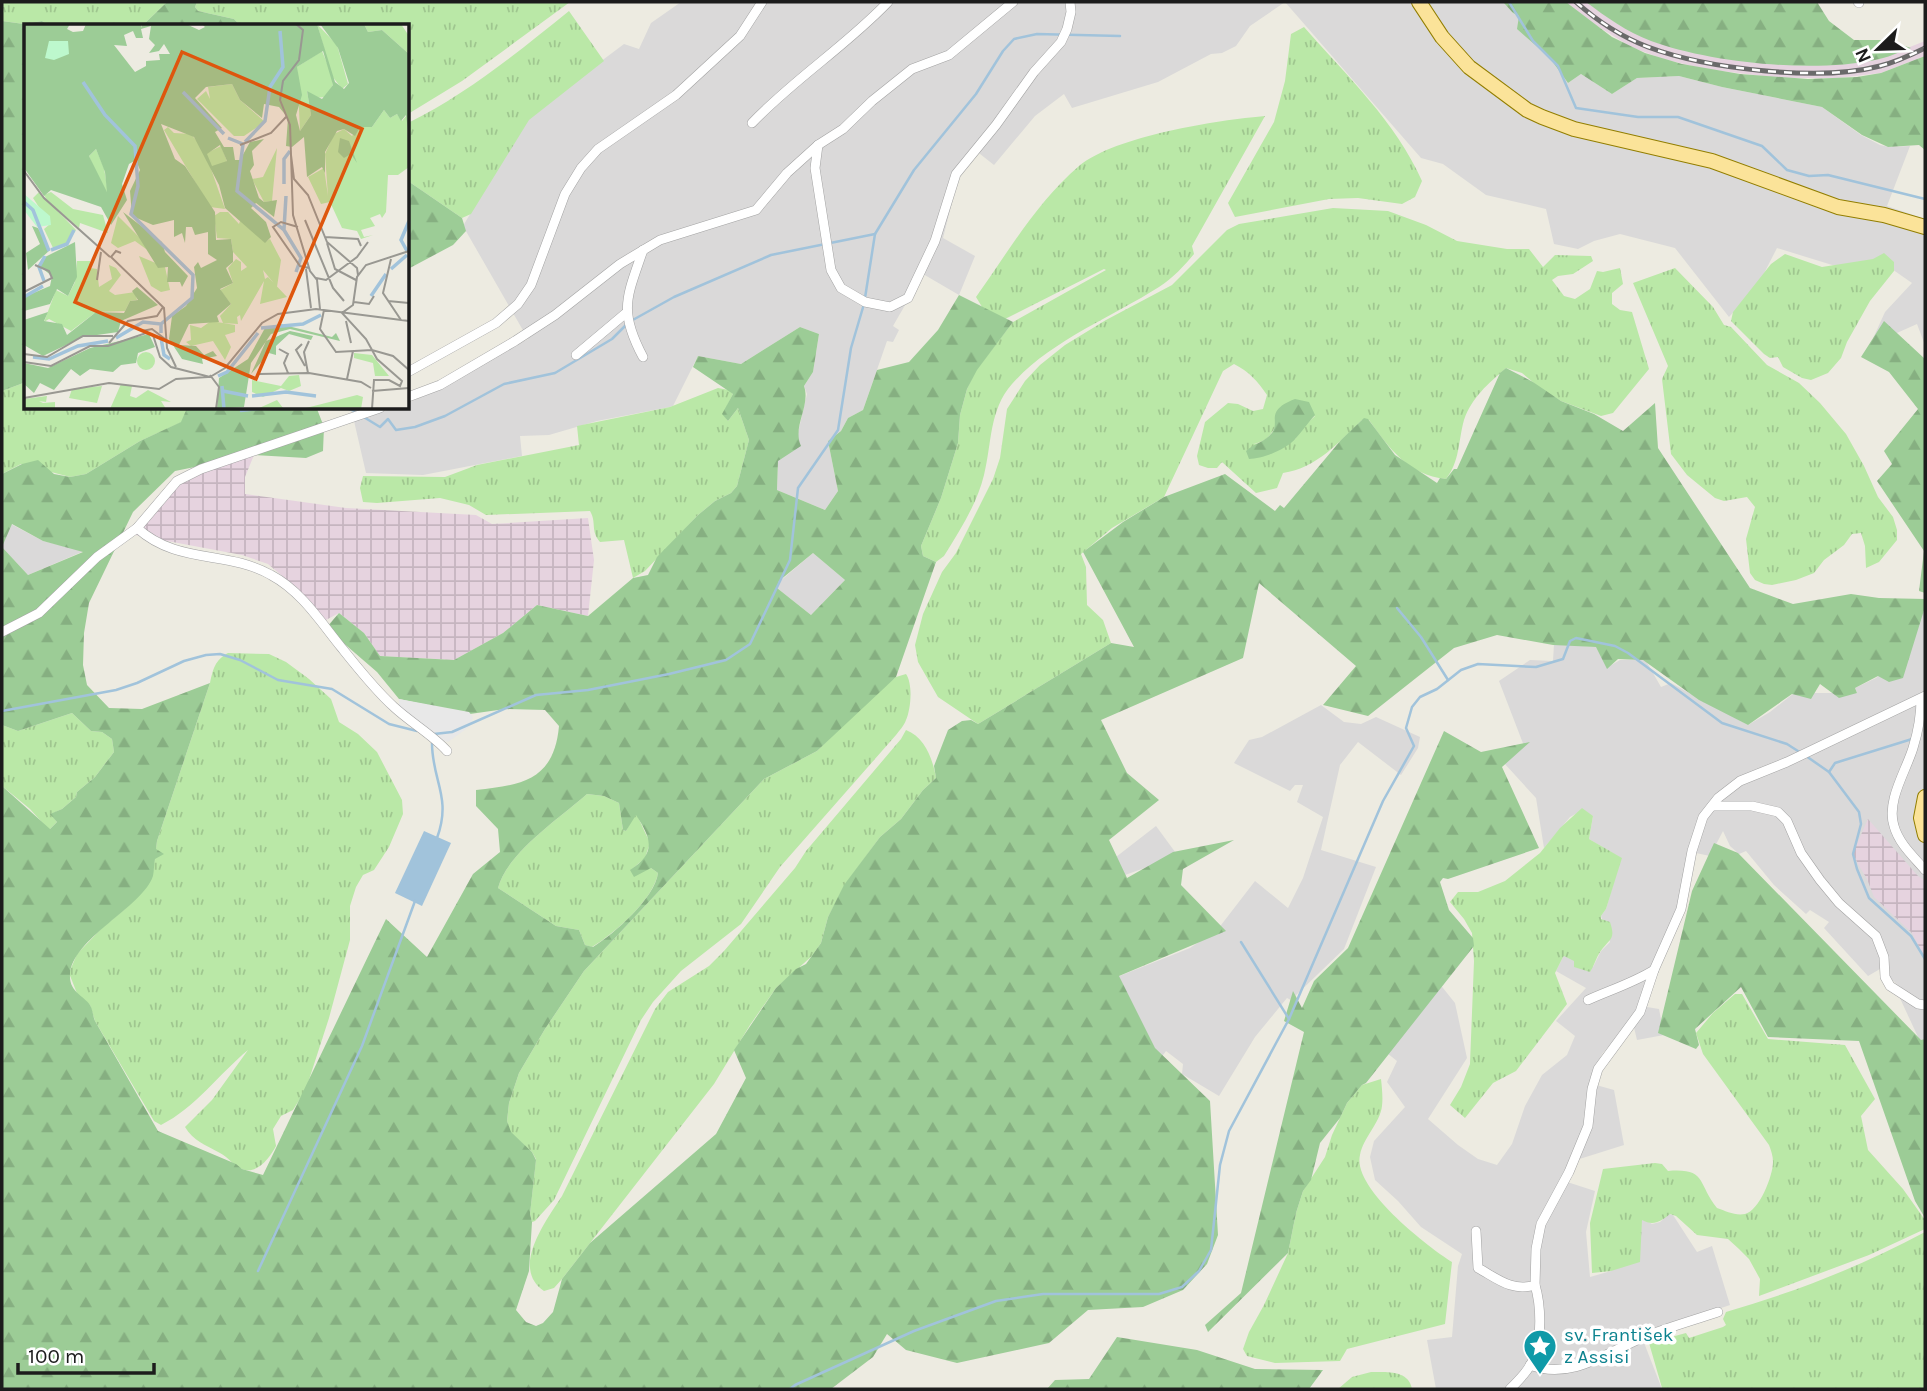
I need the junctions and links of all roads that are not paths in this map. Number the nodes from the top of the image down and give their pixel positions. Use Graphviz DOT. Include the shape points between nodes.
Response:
graph roads {
  1 [pos="762,2"];
  2 [pos="888,2"];
  3 [pos="1013,2"];
  4 [pos="1070,2"];
  5 [pos="1419,2"];
  6 [pos="752,123"];
  7 [pos="818,145"];
  8 [pos="1925,227"];
  9 [pos="643,250"];
  10 [pos="626,313"];
  11 [pos="576,355"];
  12 [pos="643,357"];
  13 [pos="410,371"];
  14 [pos="410,396"];
  15 [pos="354,410"];
  16 [pos="374,410"];
  17 [pos="351,418"];
  18 [pos="137,528"];
  19 [pos="2,632"];
  20 [pos="1923,698"];
  21 [pos="447,751"];
  22 [pos="1925,797"];
  23 [pos="1712,806"];
  24 [pos="1925,835"];
  25 [pos="1925,870"];
  26 [pos="1654,970"];
  27 [pos="1588,1000"];
  28 [pos="1925,1005"];
  29 [pos="1476,1231"];
  30 [pos="1535,1284"];
  31 [pos="1718,1311"];
  32 [pos="1530,1365"];
  33 [pos="1510,1389"];
  1 -- 13 [label="street" via="740,36 676,95 598,149 581,168 565,194 531,285 518,304 496,323"];
  2 -- 6 [label="street"];
  3 -- 7 [label="street" via="949,54 912,69 844,129"];
  4 -- 7 [label="street" via="1067,29 1060,42 956,174 935,241 908,298 890,307 865,302 841,288 831,270 816,168"];
  5 -- 8 [label="main road" via="1469,67 1542,117 1574,129 1712,161 1838,208"];
  7 -- 9 [label="street" via="756,210 660,240"];
  9 -- 10 [label="street"];
  9 -- 14 [label="street" via="515,341 440,386"];
  10 -- 11 [label="street"];
  10 -- 12 [label="street"];
  15 -- 17 [label="street"];
  16 -- 17 [label="street"];
  17 -- 18 [label="street" via="177,481"];
  18 -- 19 [label="street" via="97,557 39,613"];
  18 -- 21 [label="street" via="170,549 248,566 292,588 393,706"];
  20 -- 23 [label="street" via="1740,781"];
  20 -- 25 [label="street" via="1892,817 1899,840"];
  22 -- 24 [label="main road"];
  23 -- 26 [label="street" via="1703,817 1692,851 1681,909"];
  23 -- 28 [label="street" via="1752,806 1778,812 1820,880 1876,936 1890,986"];
  26 -- 27 [label="street"];
  26 -- 30 [label="street" via="1640,1012 1598,1069 1588,1126 1541,1224"];
  29 -- 30 [label="street" via="1478,1268 1510,1285"];
  30 -- 32 [label="street" via="1537,1343"];
  31 -- 32 [label="street" via="1646,1336 1576,1368"];
  32 -- 33 [label="street"];
}
